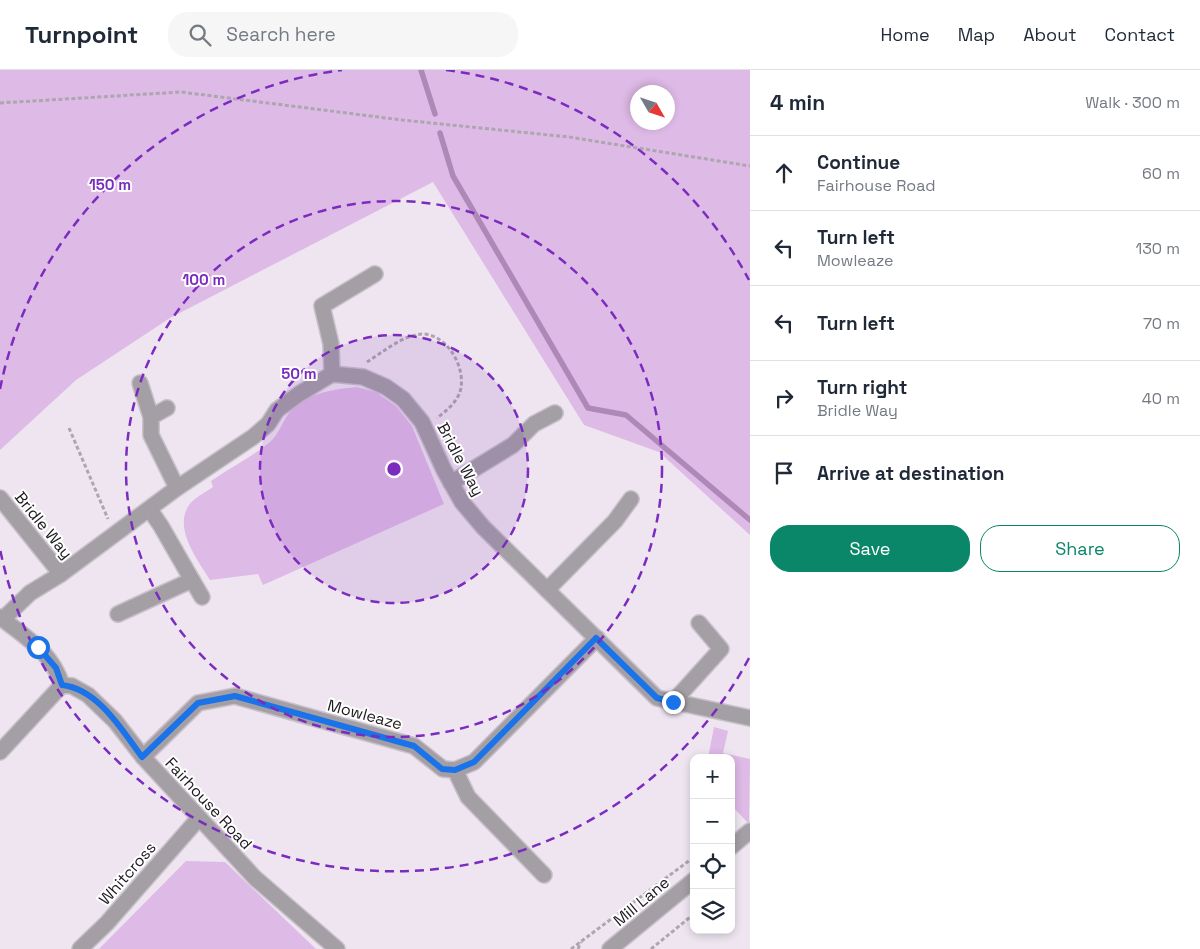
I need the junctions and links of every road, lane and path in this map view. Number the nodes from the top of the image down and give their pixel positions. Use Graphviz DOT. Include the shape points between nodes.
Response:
graph roads {
  1 [pos="0,103"];
  2 [pos="750,166"];
  3 [pos="374,274"];
  4 [pos="332,374"];
  5 [pos="357,377"];
  6 [pos="140,383"];
  7 [pos="167,408"];
  8 [pos="556,413"];
  9 [pos="150,417"];
  10 [pos="69,428"];
  11 [pos="425,428"];
  12 [pos="451,483"];
  13 [pos="177,488"];
  14 [pos="0,498"];
  15 [pos="631,500"];
  16 [pos="150,510"];
  17 [pos="115,535"];
  18 [pos="62,574"];
  19 [pos="192,580"];
  20 [pos="548,590"];
  21 [pos="202,597"];
  22 [pos="118,614"];
  23 [pos="2,618"];
  24 [pos="698,623"];
  25 [pos="596,638"];
  26 [pos="62,685"];
  27 [pos="673,702"];
  28 [pos="750,718"];
  29 [pos="0,752"];
  30 [pos="142,757"];
  31 [pos="455,770"];
  32 [pos="199,818"];
  33 [pos="749,832"];
  34 [pos="735,844"];
  35 [pos="690,860"];
  36 [pos="544,874"];
  37 [pos="690,883"];
  38 [pos="690,917"];
  39 [pos="582,941"];
  40 [pos="80,949"];
  41 [pos="337,949"];
  42 [pos="571,949"];
  43 [pos="578,949"];
  44 [pos="610,949"];
  45 [pos="651,949"];
  1 -- 2 [label="path" via="181,92 569,137"];
  3 -- 4 [label="street" via="322,306 331,344"];
  4 -- 5 [label="street, Bridle Way"];
  4 -- 13 [label="street, Bridle Way" via="278,410 253,437"];
  5 -- 11 [label="street, Bridle Way" via="386,387 416,413"];
  5 -- 11 [label="path" via="364,363 410,337 423,334 441,339 449,347 461,374 460,392 448,410"];
  6 -- 9 [label="street"];
  7 -- 9 [label="street"];
  8 -- 12 [label="street" via="534,424 513,445"];
  9 -- 13 [label="street" via="151,435"];
  10 -- 17 [label="path"];
  11 -- 12 [label="street, Bridle Way"];
  12 -- 20 [label="street, Bridle Way" via="483,527"];
  13 -- 16 [label="street, Bridle Way"];
  14 -- 18 [label="street, Bridle Way"];
  15 -- 20 [label="street"];
  16 -- 17 [label="street, Bridle Way"];
  16 -- 19 [label="street"];
  17 -- 18 [label="street, Bridle Way"];
  18 -- 23 [label="street, Bridle Way" via="30,593"];
  19 -- 21 [label="street"];
  19 -- 22 [label="street"];
  20 -- 25 [label="street, Bridle Way"];
  23 -- 26 [label="street" via="38,647 56,668"];
  24 -- 27 [label="street" via="721,649"];
  25 -- 27 [label="street, Bridle Way" via="657,698"];
  25 -- 31 [label="street" via="474,762"];
  26 -- 29 [label="street"];
  26 -- 30 [label="street, Fairhouse Road" via="72,686 88,695 115,721"];
  27 -- 28 [label="street, Bridle Way"];
  30 -- 31 [label="street, Mowleaze" via="198,703 235,696 414,746 442,769"];
  30 -- 32 [label="street, Fairhouse Road"];
  31 -- 36 [label="street" via="468,797"];
  32 -- 40 [label="street, Whitcross" via="107,923"];
  32 -- 41 [label="street, Fairhouse Road" via="255,878"];
  33 -- 34 [label="street"];
  35 -- 39 [label="path"];
  37 -- 44 [label="street, Mill Lane"];
  38 -- 45 [label="path"];
  39 -- 42 [label="path"];
  39 -- 43 [label="path"];
}
